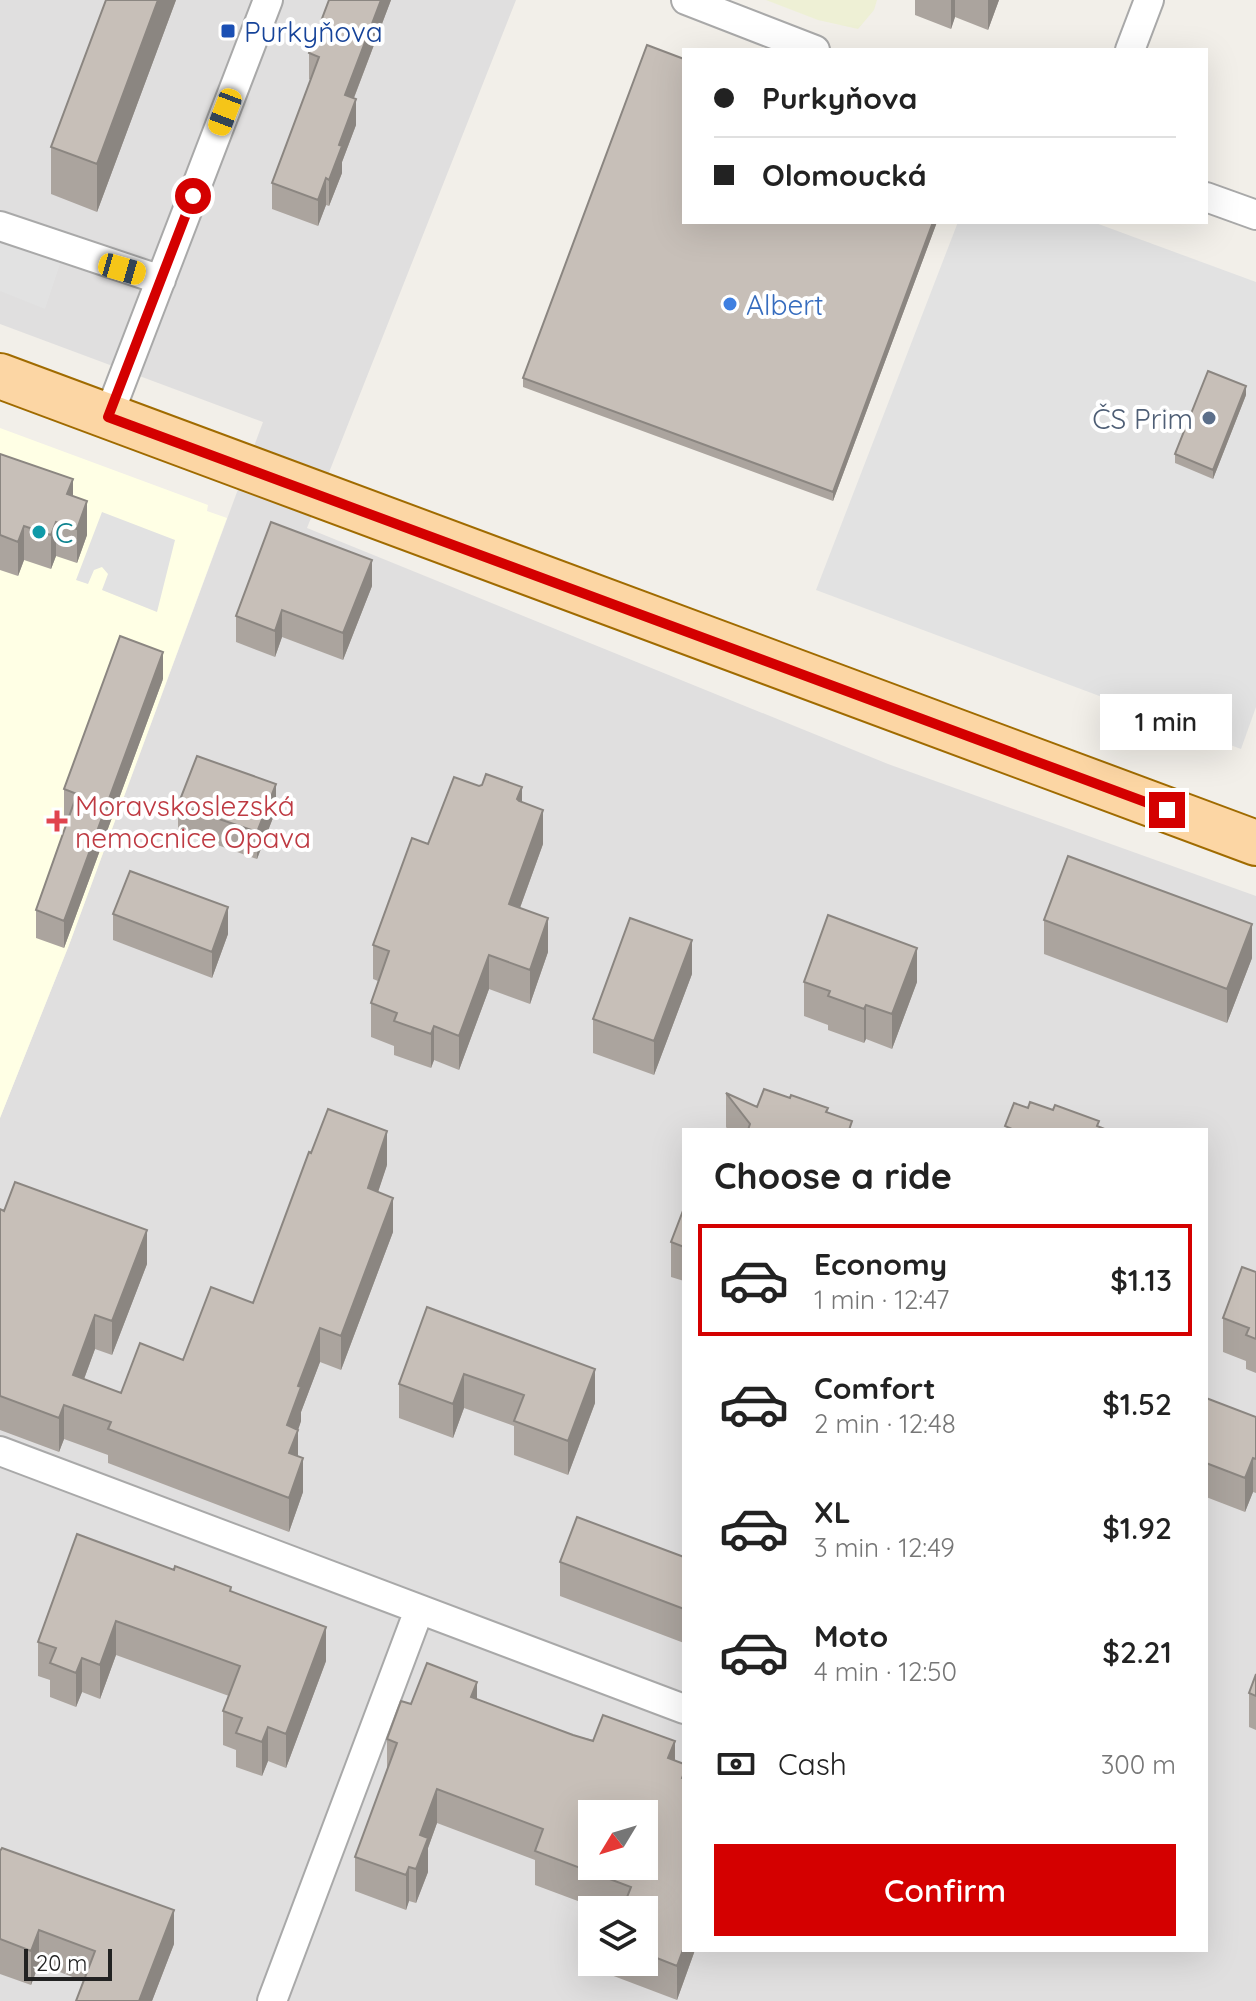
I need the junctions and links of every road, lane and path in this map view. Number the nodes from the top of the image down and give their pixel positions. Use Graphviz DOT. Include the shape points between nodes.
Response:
graph roads {
  1 [pos="268,0"];
  2 [pos="686,0"];
  3 [pos="1149,0"];
  4 [pos="810,48"];
  5 [pos="1131,48"];
  6 [pos="1208,198"];
  7 [pos="1256,215"];
  8 [pos="0,226"];
  9 [pos="161,280"];
  10 [pos="0,376"];
  11 [pos="108,417"];
  12 [pos="1256,843"];
  13 [pos="0,1451"];
  14 [pos="419,1610"];
  15 [pos="682,1708"];
  16 [pos="272,2001"];
  1 -- 9 [label="street"];
  2 -- 4 [label="street"];
  3 -- 5 [label="street"];
  6 -- 7 [label="street"];
  8 -- 9 [label="street"];
  9 -- 11 [label="street"];
  10 -- 11 [label="main road"];
  11 -- 12 [label="main road"];
  13 -- 14 [label="street"];
  14 -- 15 [label="street"];
  14 -- 16 [label="street"];
}
